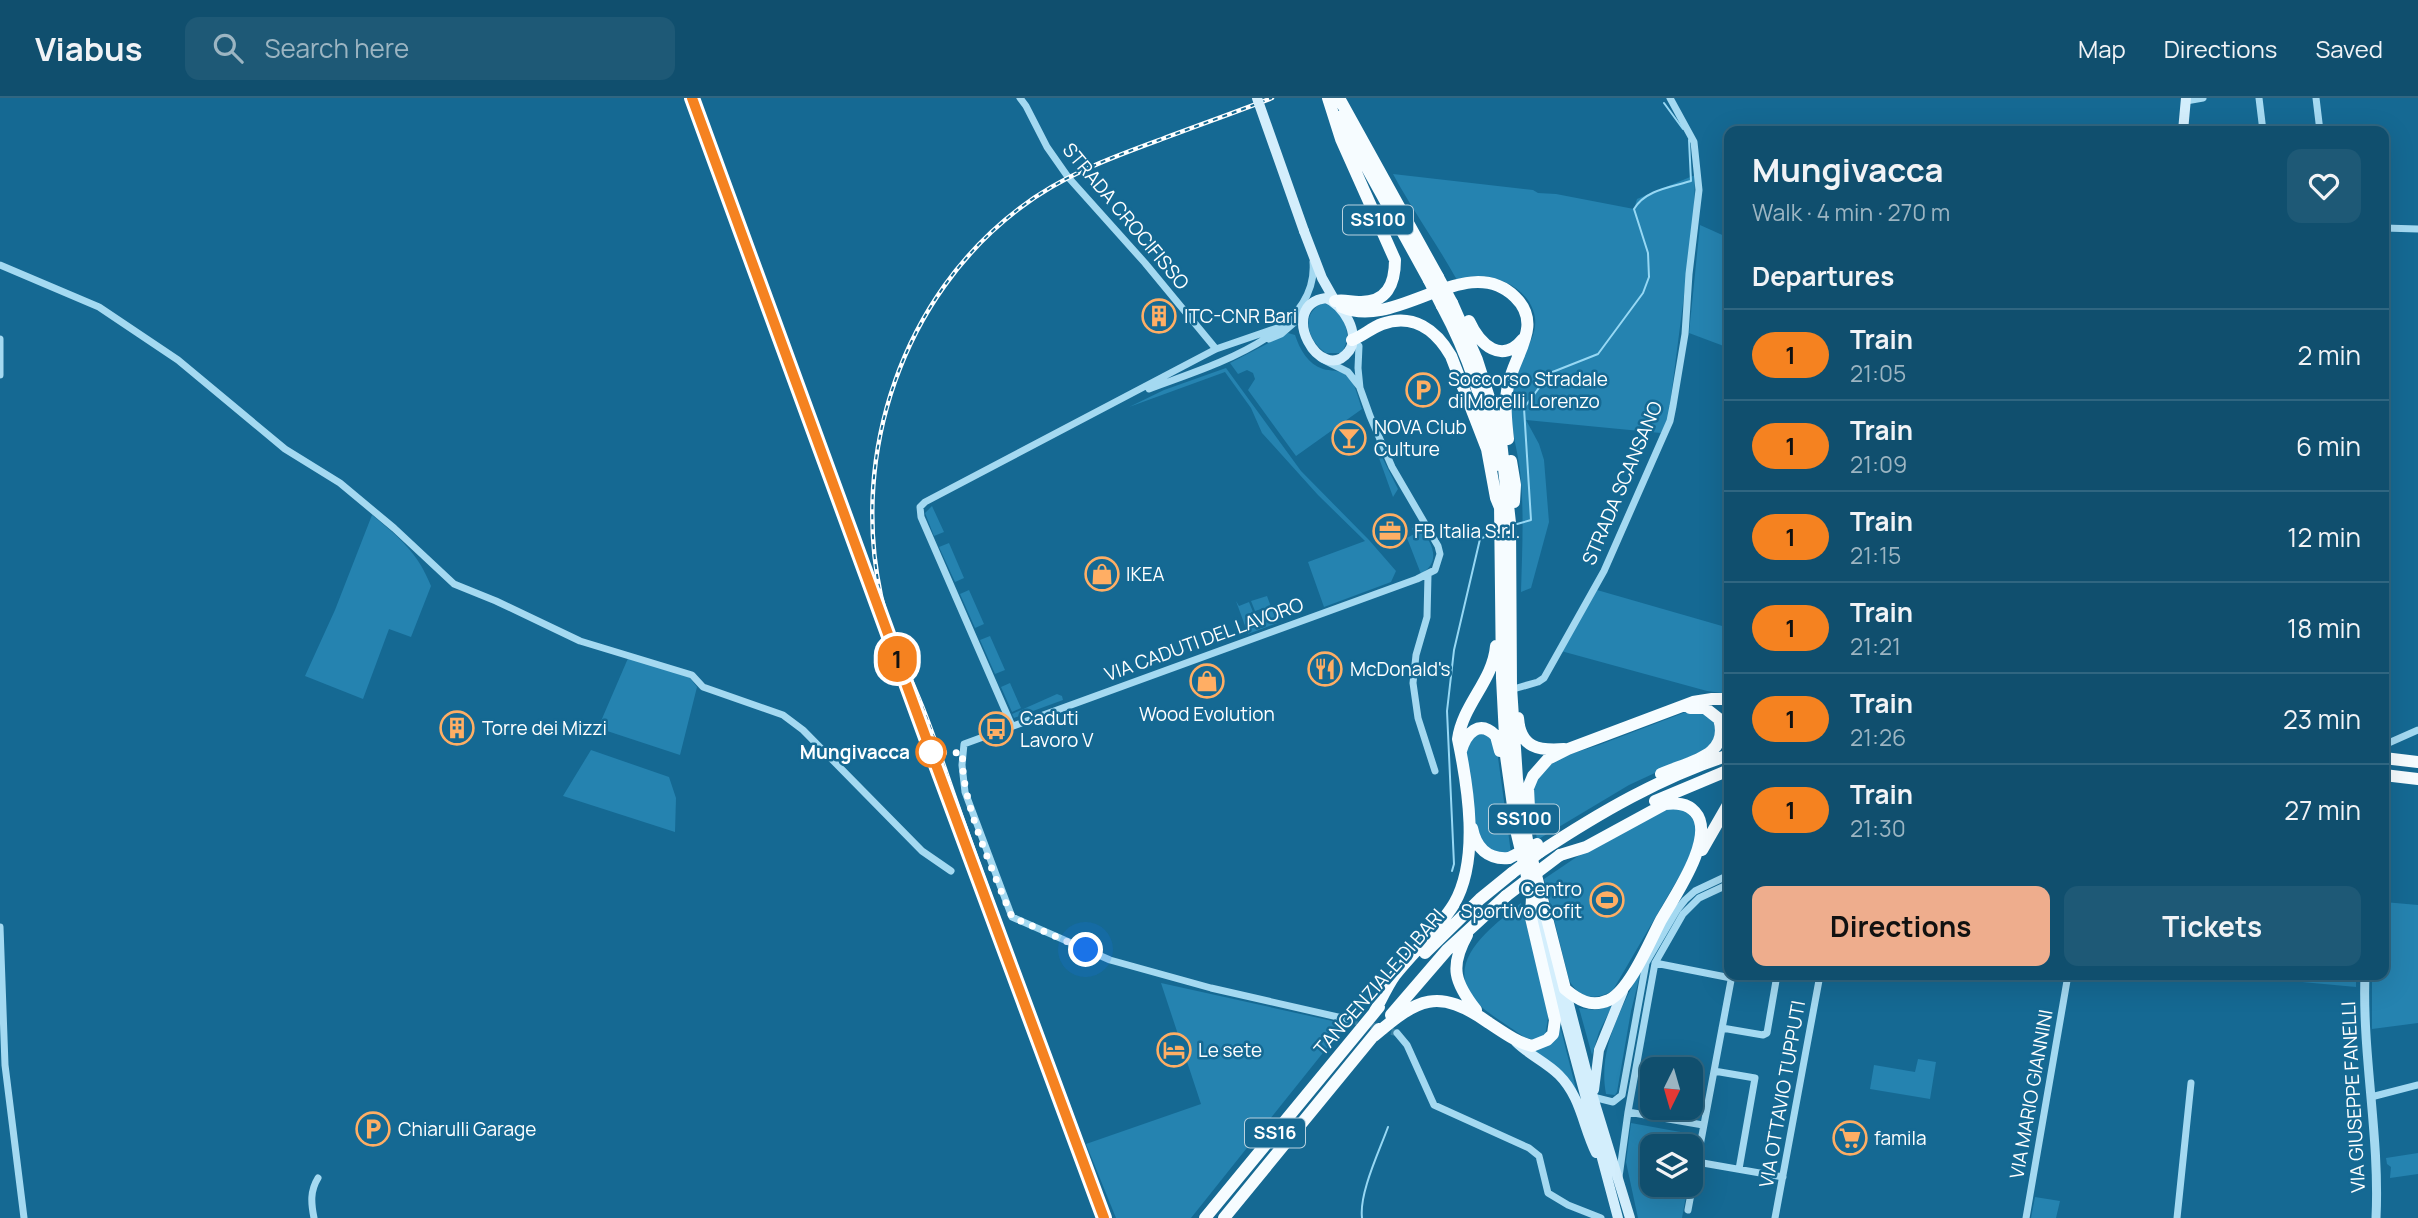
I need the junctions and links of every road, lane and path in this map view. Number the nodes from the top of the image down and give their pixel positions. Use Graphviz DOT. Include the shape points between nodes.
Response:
graph roads {
  1 [pos="1020,98"];
  2 [pos="1257,98"];
  3 [pos="1328,98"];
  4 [pos="1339,98"];
  5 [pos="1670,98"];
  6 [pos="2203,98"];
  7 [pos="2259,98"];
  8 [pos="2316,98"];
  9 [pos="2186,99"];
  10 [pos="2183,126"];
  11 [pos="2262,126"];
  12 [pos="2319,126"];
  13 [pos="2389,228"];
  14 [pos="2418,229"];
  15 [pos="1312,254"];
  16 [pos="0,265"];
  17 [pos="1437,277"];
  18 [pos="1451,303"];
  19 [pos="1338,304"];
  20 [pos="1380,311"];
  21 [pos="1305,314"];
  22 [pos="1280,327"];
  23 [pos="1528,333"];
  24 [pos="0,339"];
  25 [pos="1358,340"];
  26 [pos="1254,345"];
  27 [pos="1216,349"];
  28 [pos="1319,356"];
  29 [pos="0,375"];
  30 [pos="1360,388"];
  31 [pos="1115,402"];
  32 [pos="1504,516"];
  33 [pos="1428,575"];
  34 [pos="1502,589"];
  35 [pos="1511,646"];
  36 [pos="1517,688"];
  37 [pos="1724,699"];
  38 [pos="1672,711"];
  39 [pos="1012,726"];
  40 [pos="2418,730"];
  41 [pos="2389,743"];
  42 [pos="1568,749"];
  43 [pos="1461,751"];
  44 [pos="1724,757"];
  45 [pos="2389,759"];
  46 [pos="2415,762"];
  47 [pos="1435,771"];
  48 [pos="1724,772"];
  49 [pos="2389,775"];
  50 [pos="2415,778"];
  51 [pos="1645,790"];
  52 [pos="1468,811"];
  53 [pos="1724,811"];
  54 [pos="1531,843"];
  55 [pos="1560,855"];
  56 [pos="1690,868"];
  57 [pos="951,871"];
  58 [pos="1724,877"];
  59 [pos="1724,886"];
  60 [pos="1532,897"];
  61 [pos="1477,921"];
  62 [pos="0,927"];
  63 [pos="1655,963"];
  64 [pos="1724,975"];
  65 [pos="1731,980"];
  66 [pos="1776,980"];
  67 [pos="1819,980"];
  68 [pos="2067,980"];
  69 [pos="2365,980"];
  70 [pos="1625,987"];
  71 [pos="1565,989"];
  72 [pos="1374,1013"];
  73 [pos="1482,1017"];
  74 [pos="1351,1020"];
  75 [pos="1722,1028"];
  76 [pos="1397,1033"];
  77 [pos="1374,1036"];
  78 [pos="1512,1038"];
  79 [pos="1714,1071"];
  80 [pos="2191,1083"];
  81 [pos="2418,1085"];
  82 [pos="1593,1097"];
  83 [pos="2371,1097"];
  84 [pos="1628,1112"];
  85 [pos="1703,1125"];
  86 [pos="1702,1134"];
  87 [pos="1703,1163"];
  88 [pos="1739,1170"];
  89 [pos="1606,1172"];
  90 [pos="1783,1177"];
  91 [pos="318,1178"];
  92 [pos="1619,1181"];
  93 [pos="1690,1197"];
  94 [pos="1688,1210"];
  95 [pos="24,1218"];
  96 [pos="314,1218"];
  97 [pos="1205,1218"];
  98 [pos="1224,1218"];
  99 [pos="1601,1218"];
  100 [pos="1617,1218"];
  101 [pos="1630,1218"];
  102 [pos="1775,1218"];
  103 [pos="2026,1218"];
  104 [pos="2177,1218"];
  105 [pos="2376,1218"];
  1 -- 27 [label="street, STRADA CROCIFISSO" via="1068,177"];
  2 -- 15 [label="main road, bridge"];
  3 -- 17 [label="highway, SS100"];
  3 -- 19 [label="highway, SS100" via="1341,139 1395,260 1395,276 1380,297"];
  4 -- 17 [label="highway, SS100" via="1409,225 1427,243"];
  5 -- 36 [label="street, STRADA SCANSANO" via="1694,142 1699,190 1685,334 1670,421 1604,571 1544,678"];
  6 -- 9 [label="street"];
  7 -- 11 [label="street"];
  8 -- 12 [label="street"];
  9 -- 10 [label="main road"];
  13 -- 14 [label="street"];
  15 -- 19 [label="main road"];
  15 -- 22 [label="street" via="1313,282 1306,299"];
  16 -- 57 [label="street" via="88,301 124,322 191,370 285,449 340,483 454,584 571,638 687,674 710,691 789,718 922,851"];
  17 -- 18 [label="highway, SS100"];
  18 -- 23 [label="highway, SS100" via="1475,335 1497,351 1508,351"];
  18 -- 32 [label="highway, SS100" via="1486,418"];
  19 -- 20 [label="highway" via="1357,313"];
  19 -- 21 [label="main road" via="1317,299"];
  19 -- 25 [label="main road"];
  20 -- 23 [label="highway" via="1483,281 1504,288 1521,302"];
  20 -- 25 [label="highway" via="1363,323"];
  21 -- 26 [label="street" via="1281,334"];
  21 -- 28 [label="main road" via="1307,341"];
  22 -- 26 [label="street"];
  22 -- 27 [label="street"];
  23 -- 32 [label="highway, SS100" via="1511,373 1505,404 1515,485"];
  24 -- 29 [label="street"];
  25 -- 28 [label="main road" via="1340,358"];
  25 -- 30 [label="street"];
  25 -- 32 [label="highway, SS100" via="1385,323 1405,320 1426,327 1444,343 1487,449"];
  26 -- 31 [label="street"];
  27 -- 31 [label="street"];
  28 -- 30 [label="street" via="1348,372"];
  30 -- 33 [label="street" via="1392,467 1438,546 1439,562"];
  31 -- 39 [label="street" via="920,507 920,517"];
  32 -- 34 [label="highway, SS100"];
  32 -- 35 [label="highway, SS100"];
  33 -- 39 [label="street, VIA CADUTI DEL LAVORO"];
  33 -- 47 [label="street" via="1427,617 1413,683 1418,718"];
  34 -- 43 [label="highway" via="1495,653 1483,687 1462,719"];
  34 -- 54 [label="highway, SS100" via="1504,729"];
  35 -- 36 [label="highway"];
  35 -- 54 [label="highway, SS100" via="1514,742"];
  36 -- 42 [label="highway" via="1519,728 1524,738 1539,749"];
  37 -- 38 [label="highway" via="1693,702"];
  38 -- 42 [label="highway"];
  38 -- 51 [label="highway" via="1694,707 1713,712 1721,727 1718,744 1713,752 1657,776"];
  39 -- 74 [label="street, VIA CADUTI DEL LAVORO" via="964,744 962,765 965,792 1012,917 1110,960"];
  40 -- 41 [label="street"];
  42 -- 54 [label="highway" via="1538,768 1528,788"];
  43 -- 52 [label="highway"];
  43 -- 54 [label="highway" via="1464,739 1476,729 1496,736 1508,813"];
  44 -- 51 [label="highway, TANGENZIALE DI BARI / SS16"];
  45 -- 46 [label="highway"];
  48 -- 55 [label="highway, TANGENZIALE DI BARI / SS16" via="1646,805"];
  49 -- 50 [label="highway"];
  51 -- 54 [label="highway, TANGENZIALE DI BARI / SS16" via="1581,825"];
  52 -- 54 [label="highway, bridge" via="1478,845 1491,856 1509,858"];
  52 -- 72 [label="highway" via="1467,870 1455,902 1394,977"];
  53 -- 56 [label="highway"];
  54 -- 60 [label="highway, SS100"];
  54 -- 71 [label="highway, SS100"];
  54 -- 72 [label="highway, TANGENZIALE DI BARI / SS16, bridge" via="1512,873 1444,933"];
  55 -- 56 [label="highway" via="1675,803 1690,807 1700,820 1700,842"];
  55 -- 61 [label="highway, TANGENZIALE DI BARI / SS16, bridge"];
  56 -- 70 [label="highway"];
  58 -- 82 [label="street" via="1695,891 1677,910 1646,963 1622,1095 1613,1102"];
  59 -- 63 [label="street" via="1699,898 1683,914"];
  60 -- 78 [label="highway, SS100" via="1531,918 1555,1027 1541,1045"];
  60 -- 89 [label="main road, SS100"];
  61 -- 73 [label="highway" via="1455,967 1463,994"];
  61 -- 77 [label="highway, TANGENZIALE DI BARI / SS16"];
  62 -- 95 [label="street" via="5,1065"];
  63 -- 64 [label="street"];
  63 -- 84 [label="street"];
  65 -- 75 [label="street"];
  66 -- 75 [label="street" via="1767,1033"];
  67 -- 90 [label="street, VIA OTTAVIO TUPPUTI"];
  68 -- 103 [label="street, VIA MARIO GIANNINI"];
  69 -- 83 [label="street, VIA GIUSEPPE FANELLI"];
  70 -- 71 [label="highway" via="1606,1001 1591,1004"];
  70 -- 82 [label="main road" via="1599,1051"];
  71 -- 82 [label="main road, SS100"];
  72 -- 97 [label="highway, TANGENZIALE DI BARI / SS16"];
  73 -- 77 [label="highway" via="1452,1002 1429,1001 1408,1009"];
  73 -- 78 [label="highway"];
  75 -- 79 [label="street"];
  76 -- 99 [label="street" via="1434,1105 1528,1148 1539,1156 1548,1194"];
  77 -- 98 [label="highway, TANGENZIALE DI BARI / SS16"];
  78 -- 89 [label="main road" via="1567,1085"];
  79 -- 85 [label="street"];
  79 -- 88 [label="street" via="1755,1078"];
  80 -- 104 [label="street"];
  81 -- 83 [label="street"];
  82 -- 92 [label="main road, SS100"];
  83 -- 105 [label="street, VIA GIUSEPPE FANELLI"];
  84 -- 85 [label="street"];
  84 -- 92 [label="street"];
  85 -- 86 [label="street"];
  87 -- 88 [label="street"];
  88 -- 90 [label="street"];
  89 -- 100 [label="main road, SS100"];
  90 -- 102 [label="street, VIA OTTAVIO TUPPUTI"];
  91 -- 96 [label="street" via="311,1200"];
  92 -- 101 [label="main road, SS100"];
  93 -- 94 [label="street"];
}
